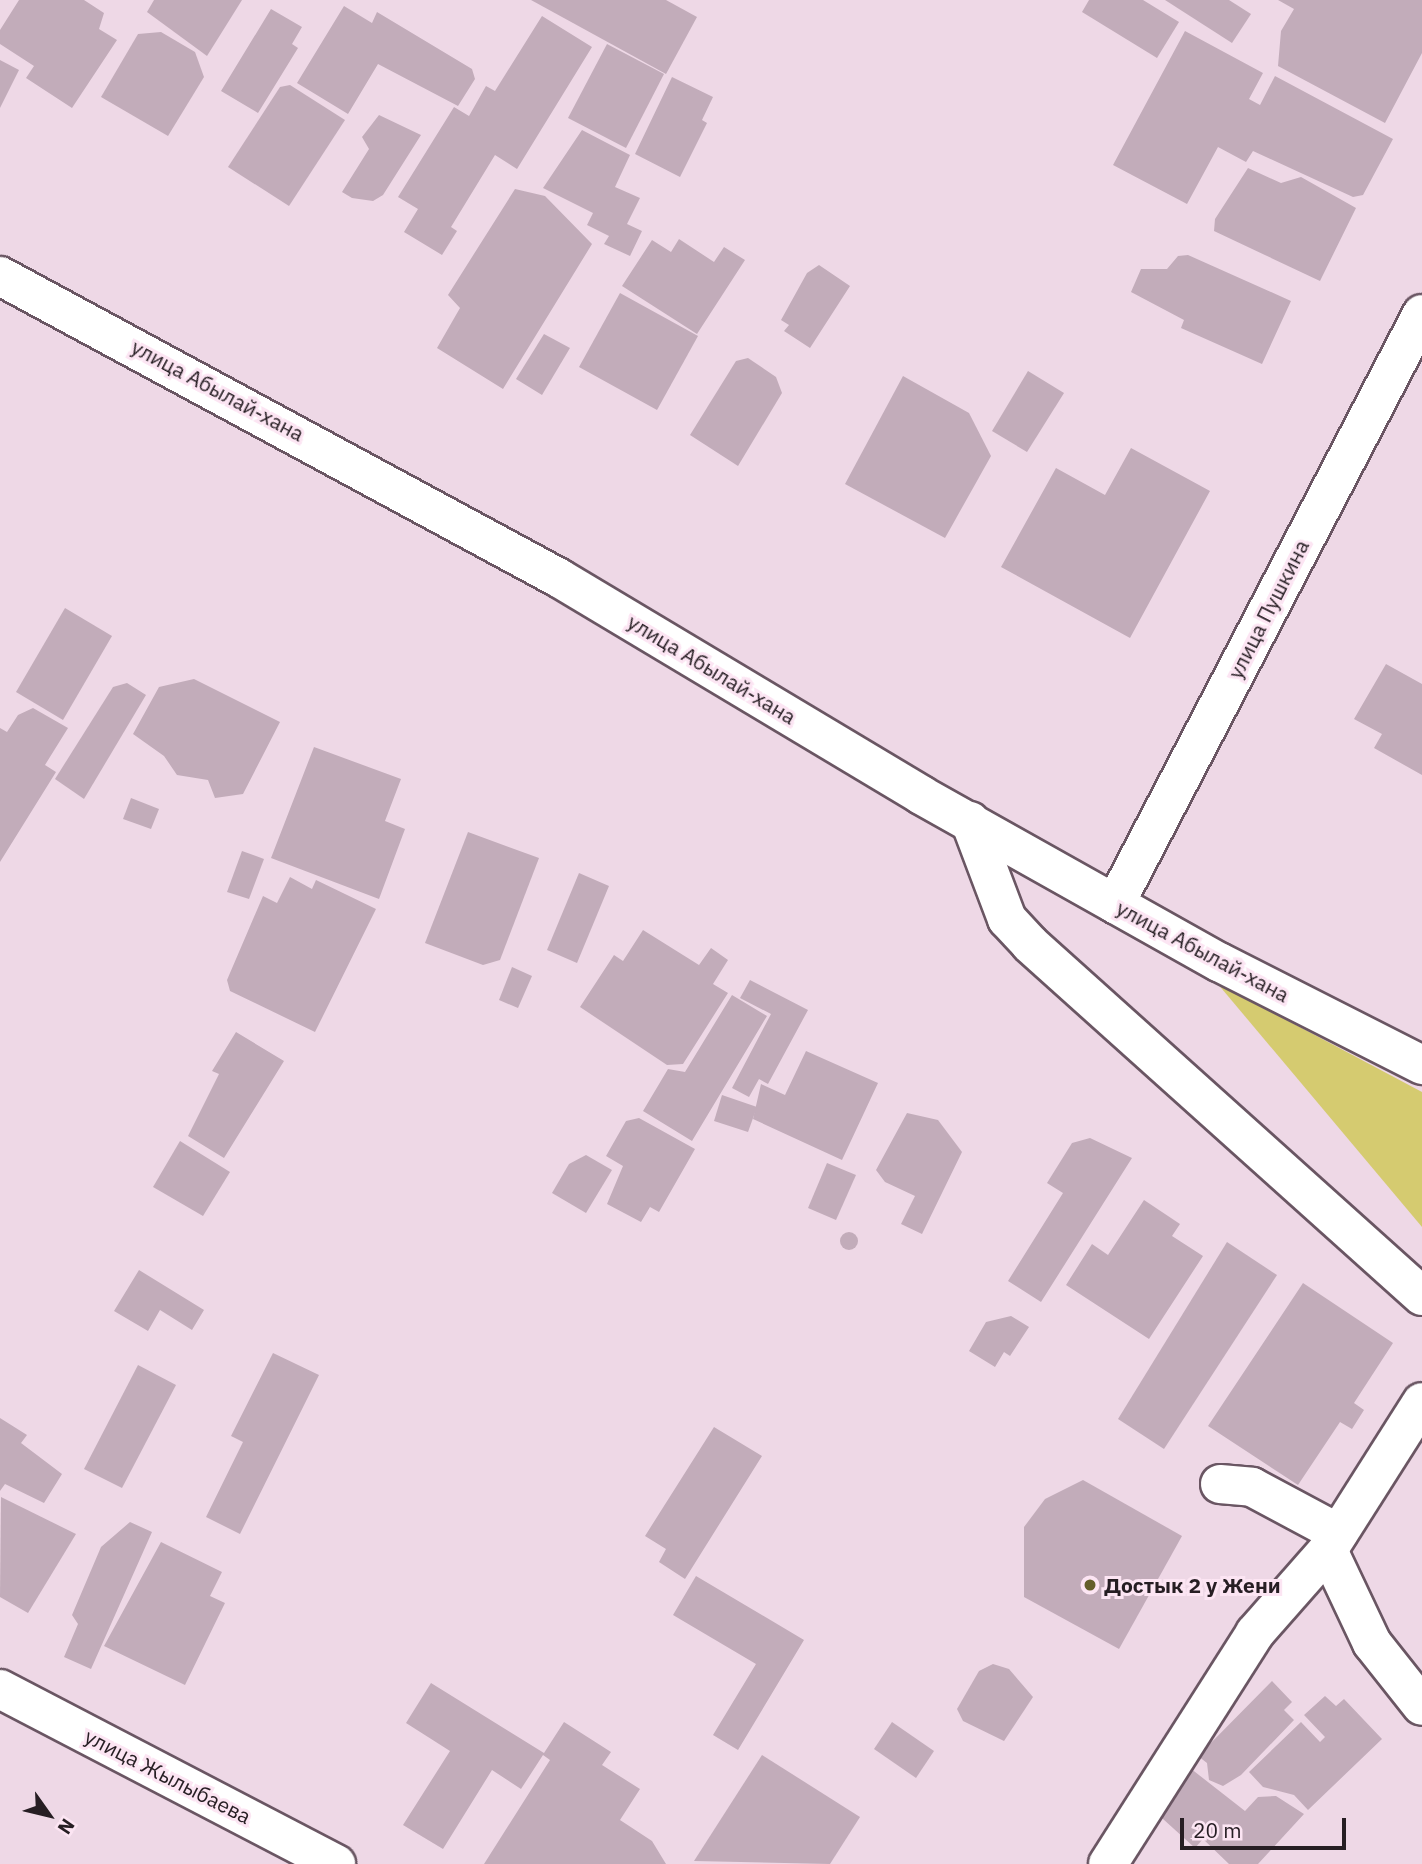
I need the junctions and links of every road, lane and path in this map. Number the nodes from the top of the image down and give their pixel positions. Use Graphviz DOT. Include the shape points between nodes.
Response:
graph roads {
  1 [pos="0,276"];
  2 [pos="1422,314"];
  3 [pos="970,821"];
  4 [pos="1115,904"];
  5 [pos="1422,1065"];
  6 [pos="1422,1296"];
  7 [pos="1422,1402"];
  8 [pos="1220,1484"];
  9 [pos="1333,1542"];
  10 [pos="0,1689"];
  11 [pos="1422,1706"];
  12 [pos="336,1864"];
  13 [pos="1108,1864"];
  1 -- 3 [label="street, улица Абылай-хана" via="547,571"];
  2 -- 4 [label="street, улица Пушкина"];
  3 -- 4 [label="street, улица Абылай-хана"];
  3 -- 6 [label="street" via="1007,919 1030,944"];
  4 -- 5 [label="street, улица Абылай-хана"];
  7 -- 9 [label="street"];
  8 -- 9 [label="street" via="1252,1487"];
  9 -- 11 [label="street" via="1372,1643"];
  9 -- 13 [label="street" via="1255,1633"];
  10 -- 12 [label="street, улица Жылыбаева"];
}
